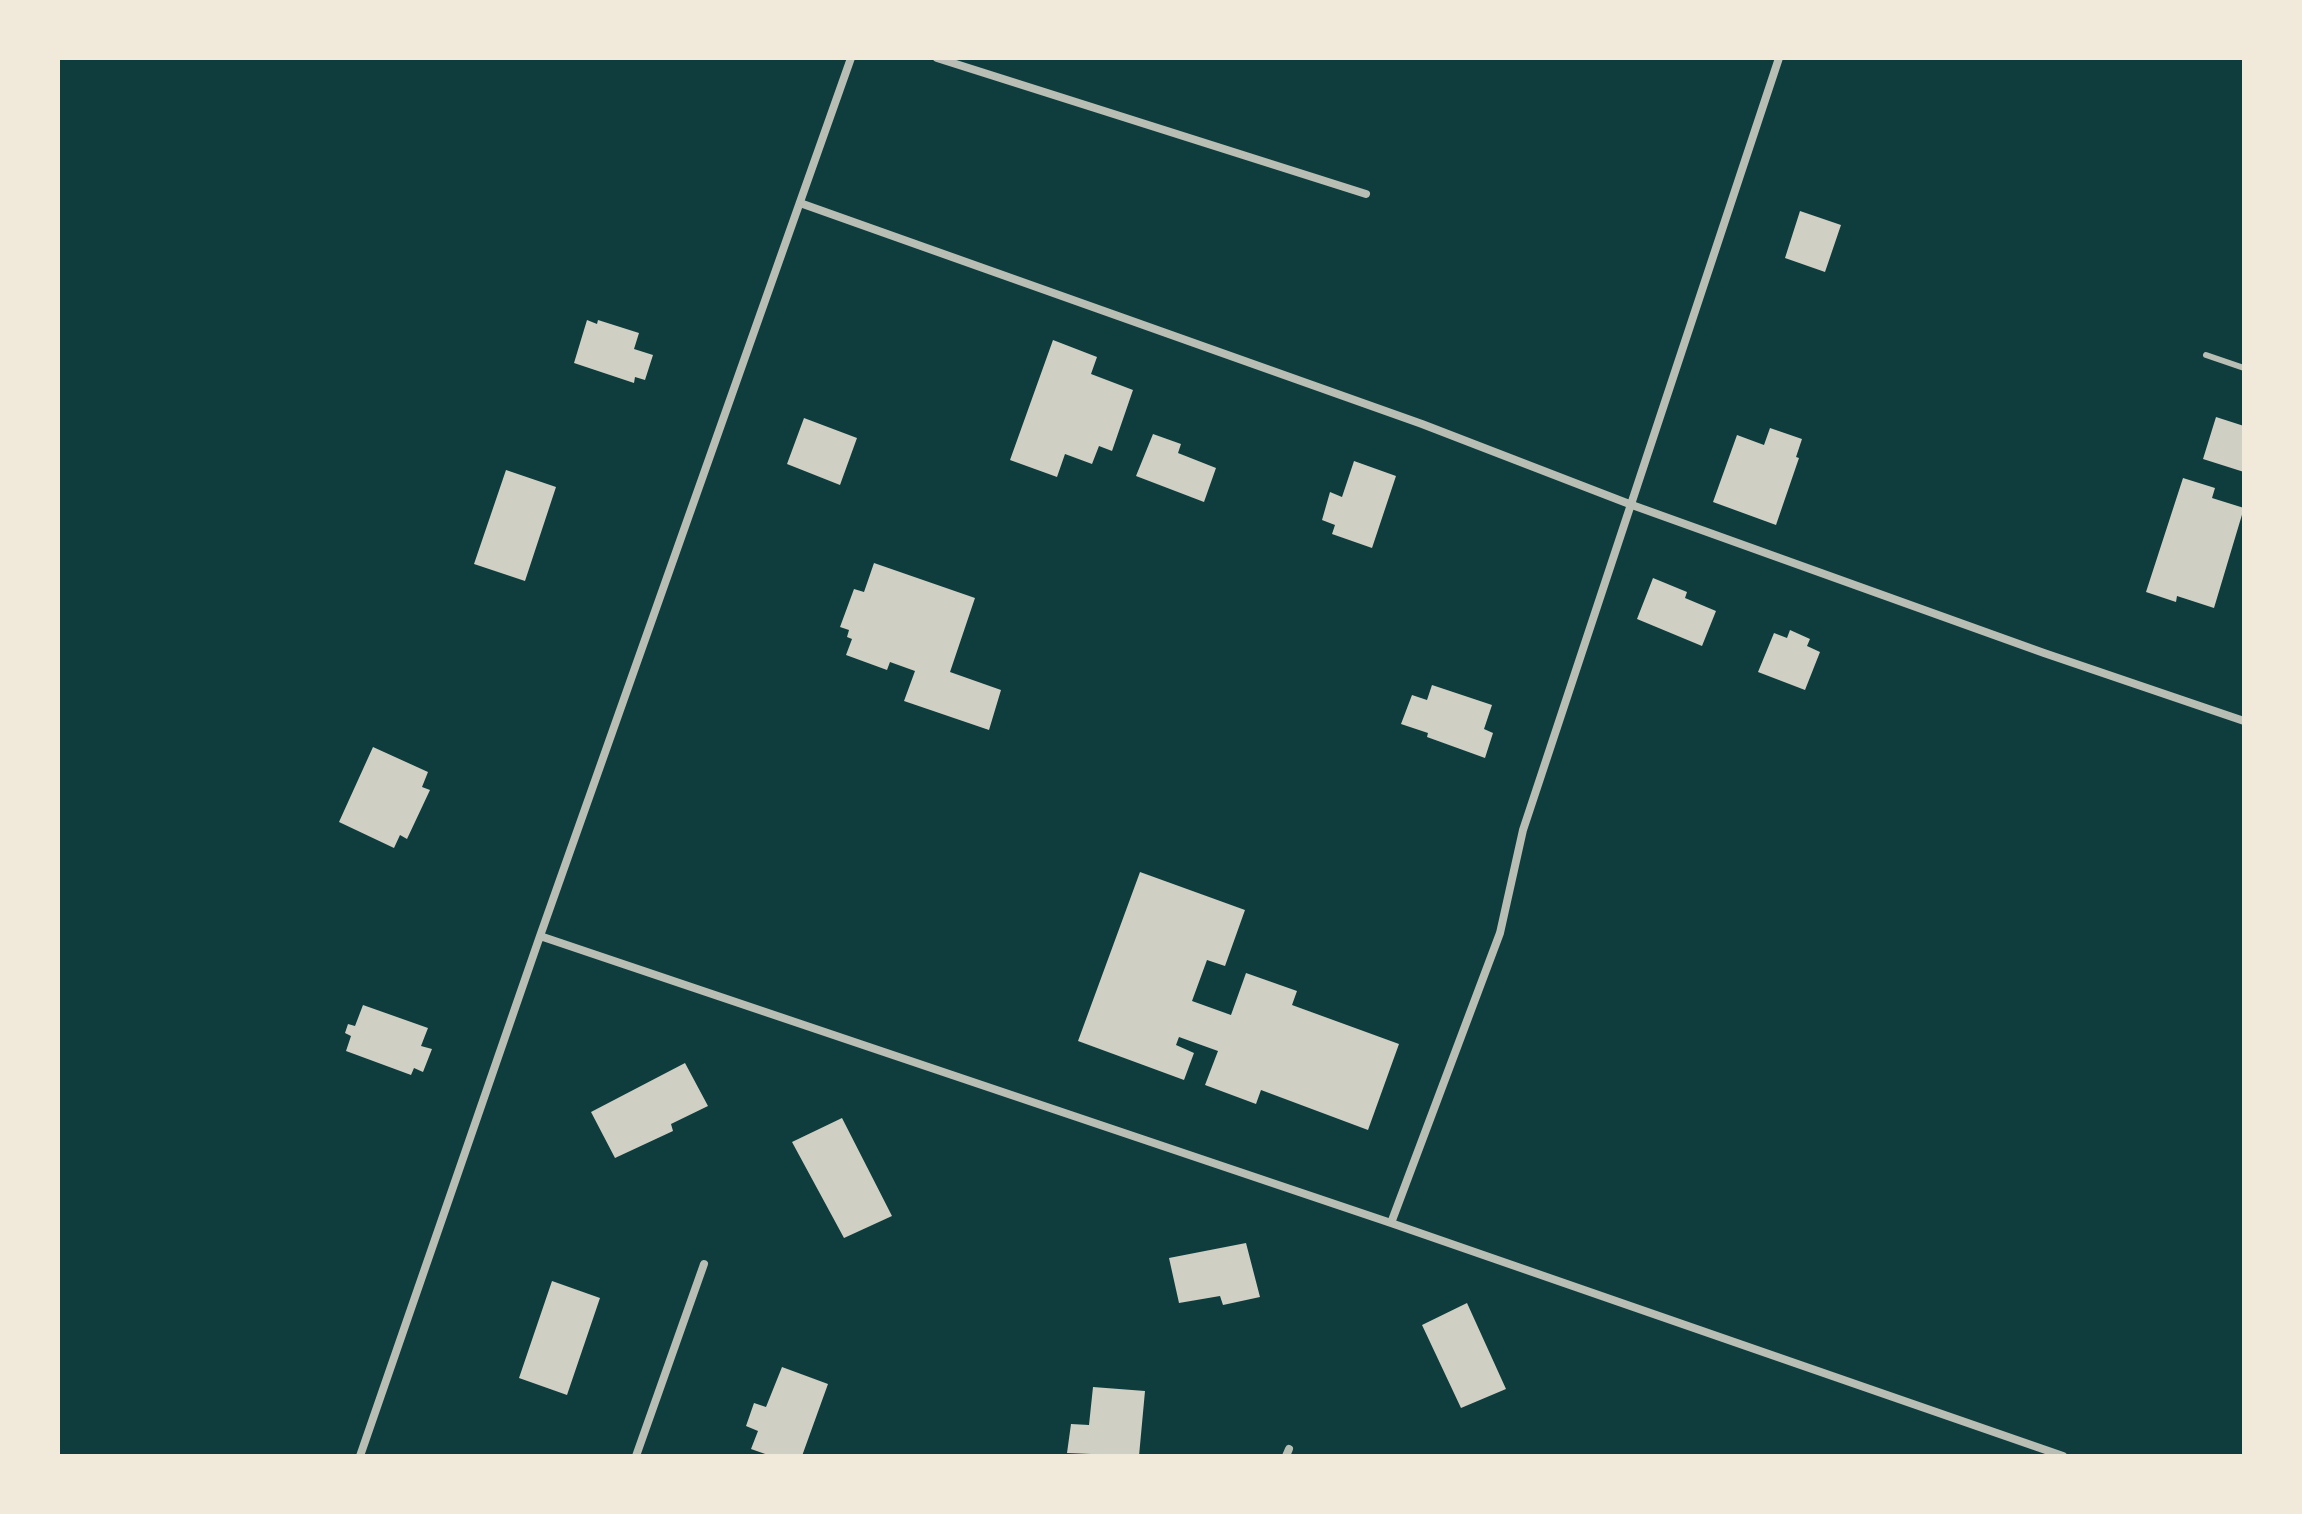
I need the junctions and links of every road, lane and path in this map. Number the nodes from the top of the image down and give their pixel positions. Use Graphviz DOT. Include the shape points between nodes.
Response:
graph roads {
  1 [pos="851,58"];
  2 [pos="937,58"];
  3 [pos="1779,58"];
  4 [pos="1366,194"];
  5 [pos="800,203"];
  6 [pos="2206,355"];
  7 [pos="2244,368"];
  8 [pos="1632,505"];
  9 [pos="2244,721"];
  10 [pos="540,936"];
  11 [pos="1391,1223"];
  12 [pos="704,1264"];
  13 [pos="360,1456"];
  14 [pos="636,1456"];
  15 [pos="2063,1456"];
  1 -- 5 [label="street"];
  2 -- 4 [label="street"];
  3 -- 8 [label="street"];
  5 -- 8 [label="street" via="1407,418"];
  5 -- 10 [label="street"];
  6 -- 7 [label="lane"];
  8 -- 9 [label="street"];
  8 -- 11 [label="street" via="1523,830 1500,933"];
  10 -- 11 [label="street"];
  10 -- 13 [label="street"];
  11 -- 15 [label="street"];
  12 -- 14 [label="street"];
}
